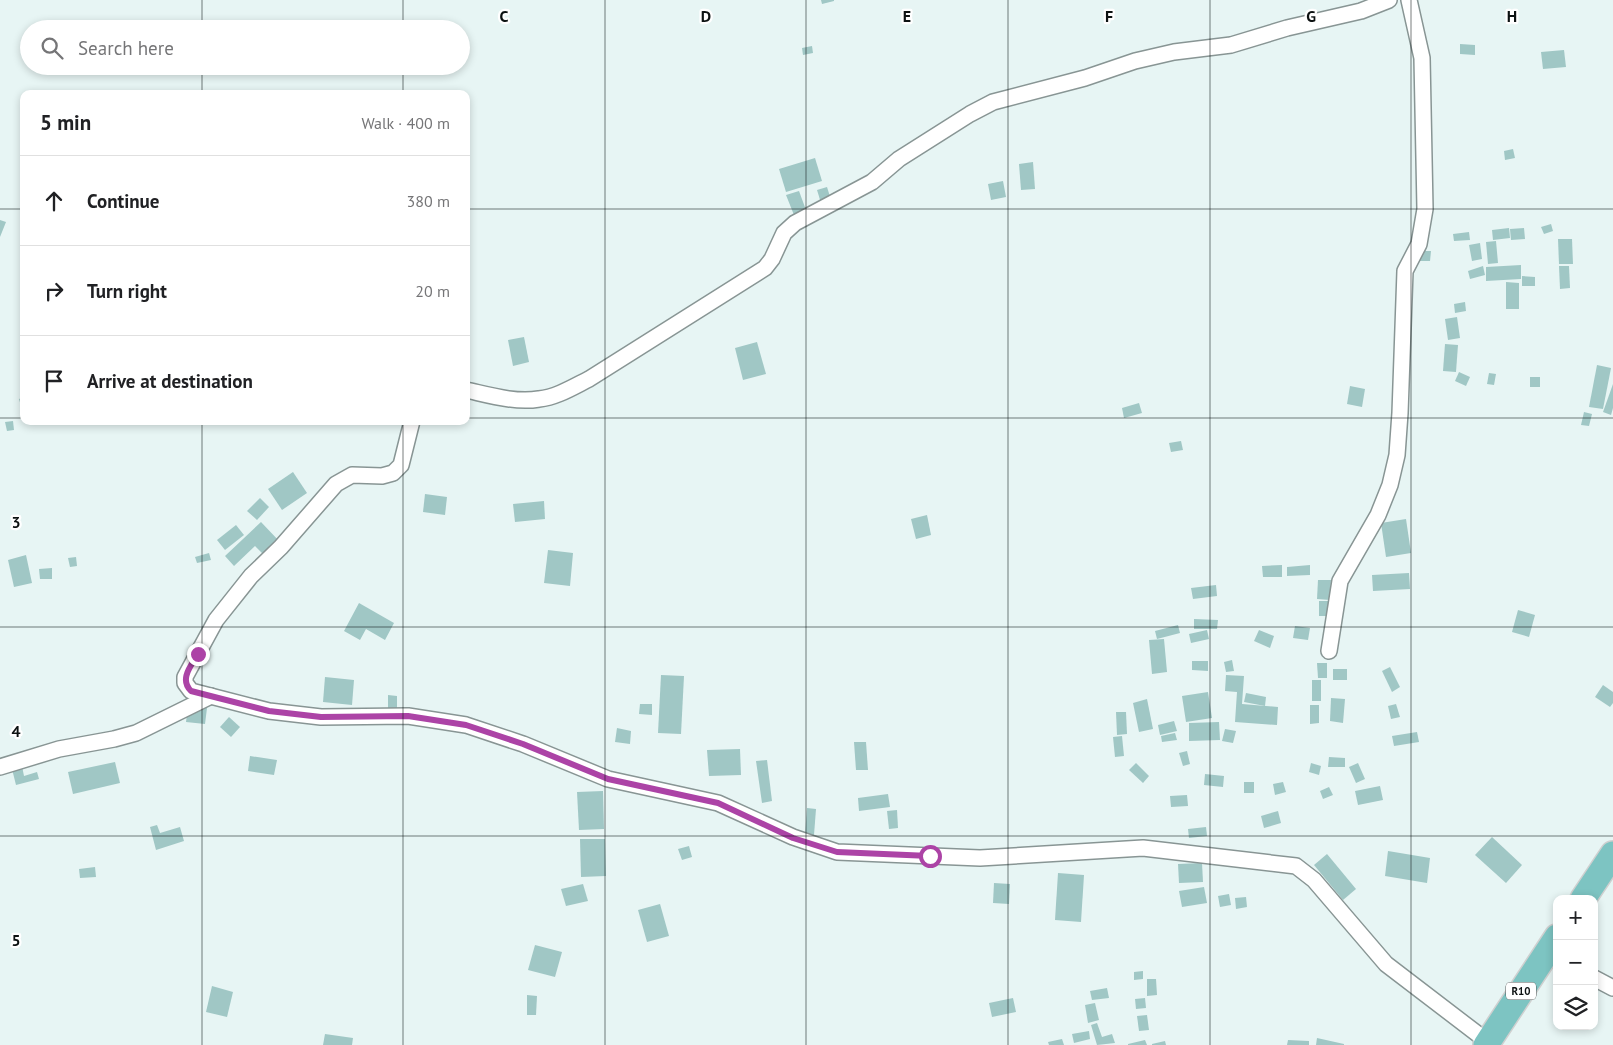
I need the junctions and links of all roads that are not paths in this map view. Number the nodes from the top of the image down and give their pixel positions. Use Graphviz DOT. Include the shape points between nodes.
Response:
graph roads {
  1 [pos="1389,0"];
  2 [pos="1409,0"];
  3 [pos="470,391"];
  4 [pos="411,425"];
  5 [pos="1329,651"];
  6 [pos="211,696"];
  7 [pos="0,767"];
  8 [pos="1613,854"];
  9 [pos="1586,895"];
  10 [pos="1553,949"];
  11 [pos="1598,980"];
  12 [pos="1613,988"];
  13 [pos="1487,1043"];
  1 -- 3 [label="street" via="1361,11 1231,45 1135,61 993,102 899,159 872,182 795,223 778,242 765,268 589,379 560,394 539,400 508,399"];
  2 -- 5 [label="street" via="1422,58 1425,209 1419,244 1405,271 1397,455 1378,515 1340,581"];
  4 -- 6 [label="street" via="401,466 393,473 352,475 336,484 251,576 216,620 185,677 191,691"];
  6 -- 7 [label="street" via="136,734 59,748"];
  6 -- 13 [label="street" via="278,712 321,717 408,716 466,725 523,744 608,779 718,803 793,838 837,852 980,858 1143,848 1296,866 1314,880 1386,964"];
  8 -- 9 [label="main road"];
  10 -- 13 [label="main road, R10"];
  11 -- 12 [label="street"];
}
